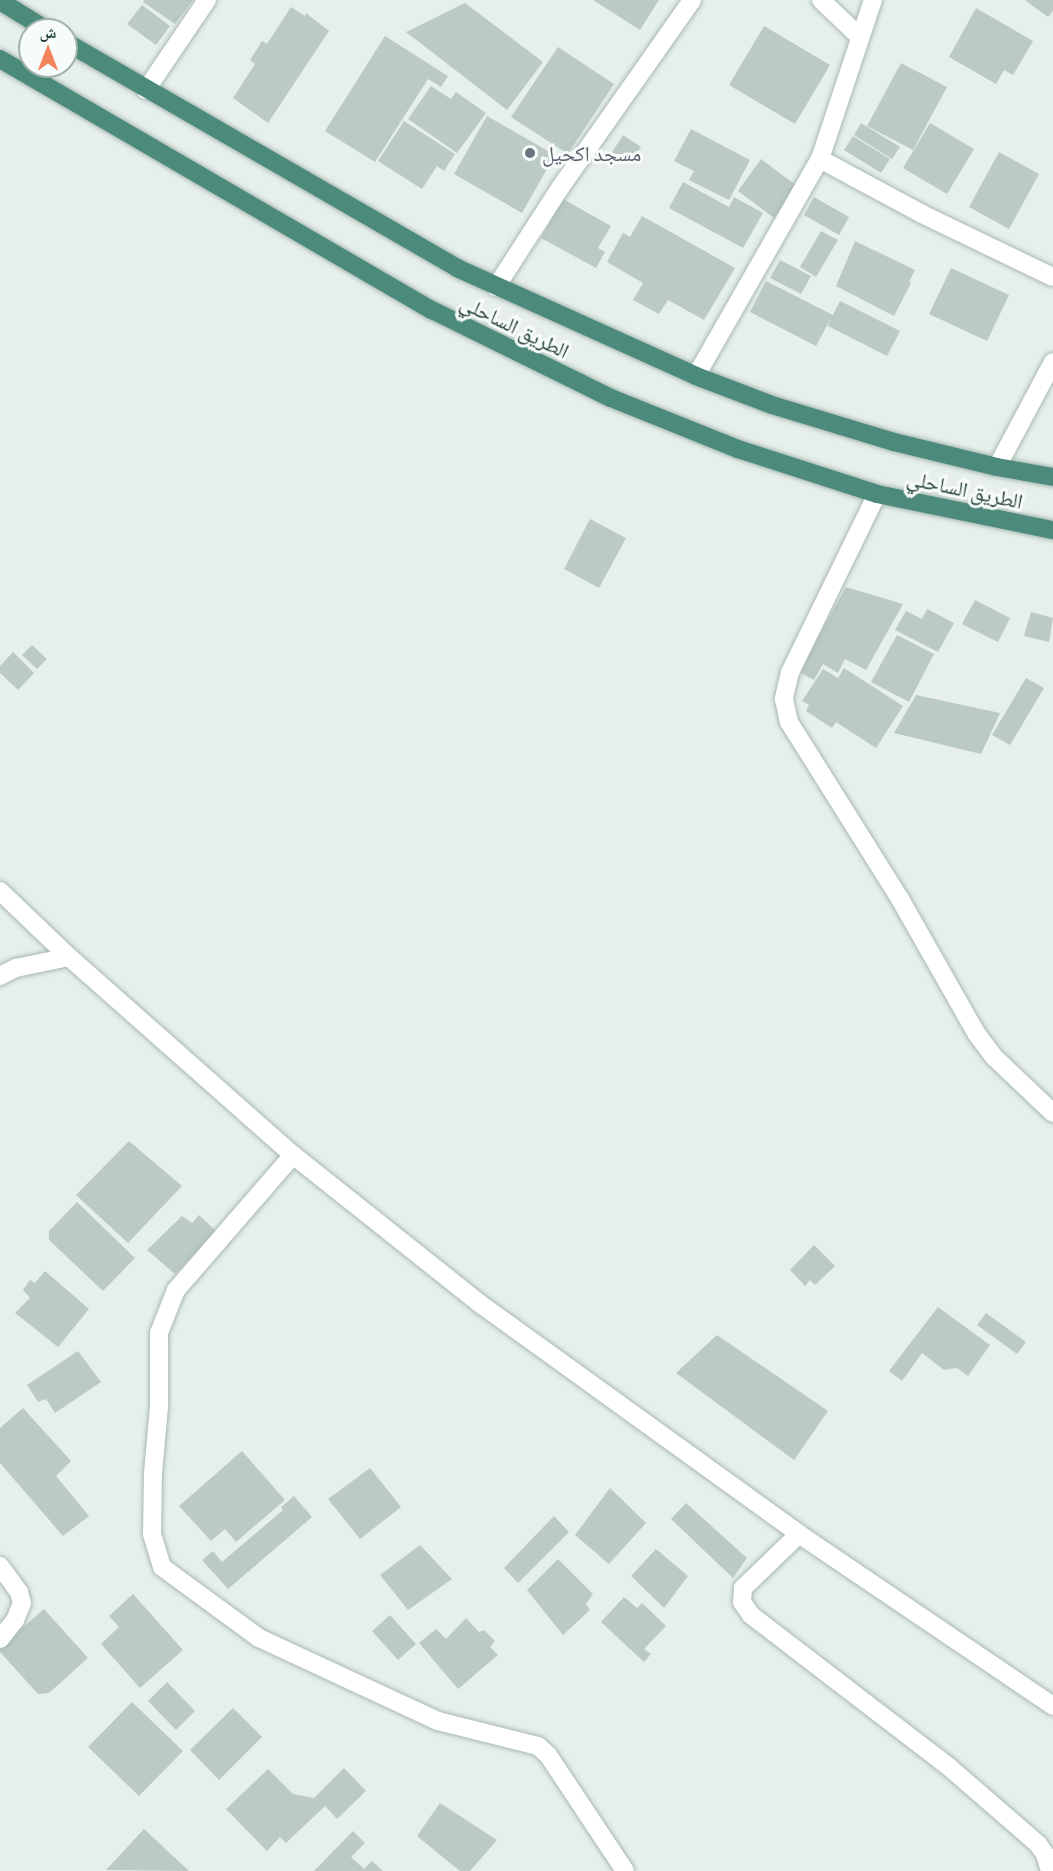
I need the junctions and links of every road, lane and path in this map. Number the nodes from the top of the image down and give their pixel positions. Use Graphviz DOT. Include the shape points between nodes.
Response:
graph roads {
  1 [pos="207,0"];
  2 [pos="692,0"];
  3 [pos="821,0"];
  4 [pos="873,0"];
  5 [pos="0,1"];
  6 [pos="28,18"];
  7 [pos="860,37"];
  8 [pos="78,49"];
  9 [pos="0,59"];
  10 [pos="146,90"];
  11 [pos="820,159"];
  12 [pos="1053,277"];
  13 [pos="496,287"];
  14 [pos="1053,362"];
  15 [pos="696,376"];
  16 [pos="997,467"];
  17 [pos="1053,477"];
  18 [pos="877,494"];
  19 [pos="1053,530"];
  20 [pos="0,891"];
  21 [pos="69,957"];
  22 [pos="0,976"];
  23 [pos="1053,1113"];
  24 [pos="293,1155"];
  25 [pos="799,1534"];
  26 [pos="0,1566"];
  27 [pos="0,1639"];
  28 [pos="1053,1706"];
  29 [pos="625,1871"];
  30 [pos="1050,1871"];
  1 -- 10 [label="street"];
  2 -- 13 [label="street"];
  3 -- 7 [label="street"];
  4 -- 7 [label="street"];
  5 -- 6 [label="highway"];
  7 -- 11 [label="street"];
  8 -- 10 [label="highway, الطريق الساحلي"];
  9 -- 18 [label="highway, الطريق الساحلي" via="432,310 611,398 738,449"];
  10 -- 13 [label="highway, الطريق الساحلي"];
  11 -- 12 [label="street"];
  11 -- 15 [label="street"];
  13 -- 15 [label="highway, الطريق الساحلي"];
  14 -- 16 [label="street"];
  15 -- 16 [label="highway, الطريق الساحلي" via="772,405 894,442"];
  16 -- 17 [label="highway, الطريق الساحلي"];
  18 -- 19 [label="highway, الطريق الساحلي"];
  18 -- 23 [label="street" via="790,672 784,699 789,722 900,899 976,1034 994,1057"];
  20 -- 21 [label="street"];
  21 -- 22 [label="street" via="16,968"];
  21 -- 24 [label="street"];
  24 -- 25 [label="street" via="479,1303"];
  24 -- 29 [label="street" via="176,1290 159,1333 152,1534 162,1567 259,1638 438,1721 537,1746 548,1755"];
  25 -- 28 [label="street"];
  25 -- 30 [label="street" via="743,1588 742,1602 751,1615 949,1767 1038,1844 1046,1854"];
  26 -- 27 [label="street" via="20,1592 22,1603"];
}
